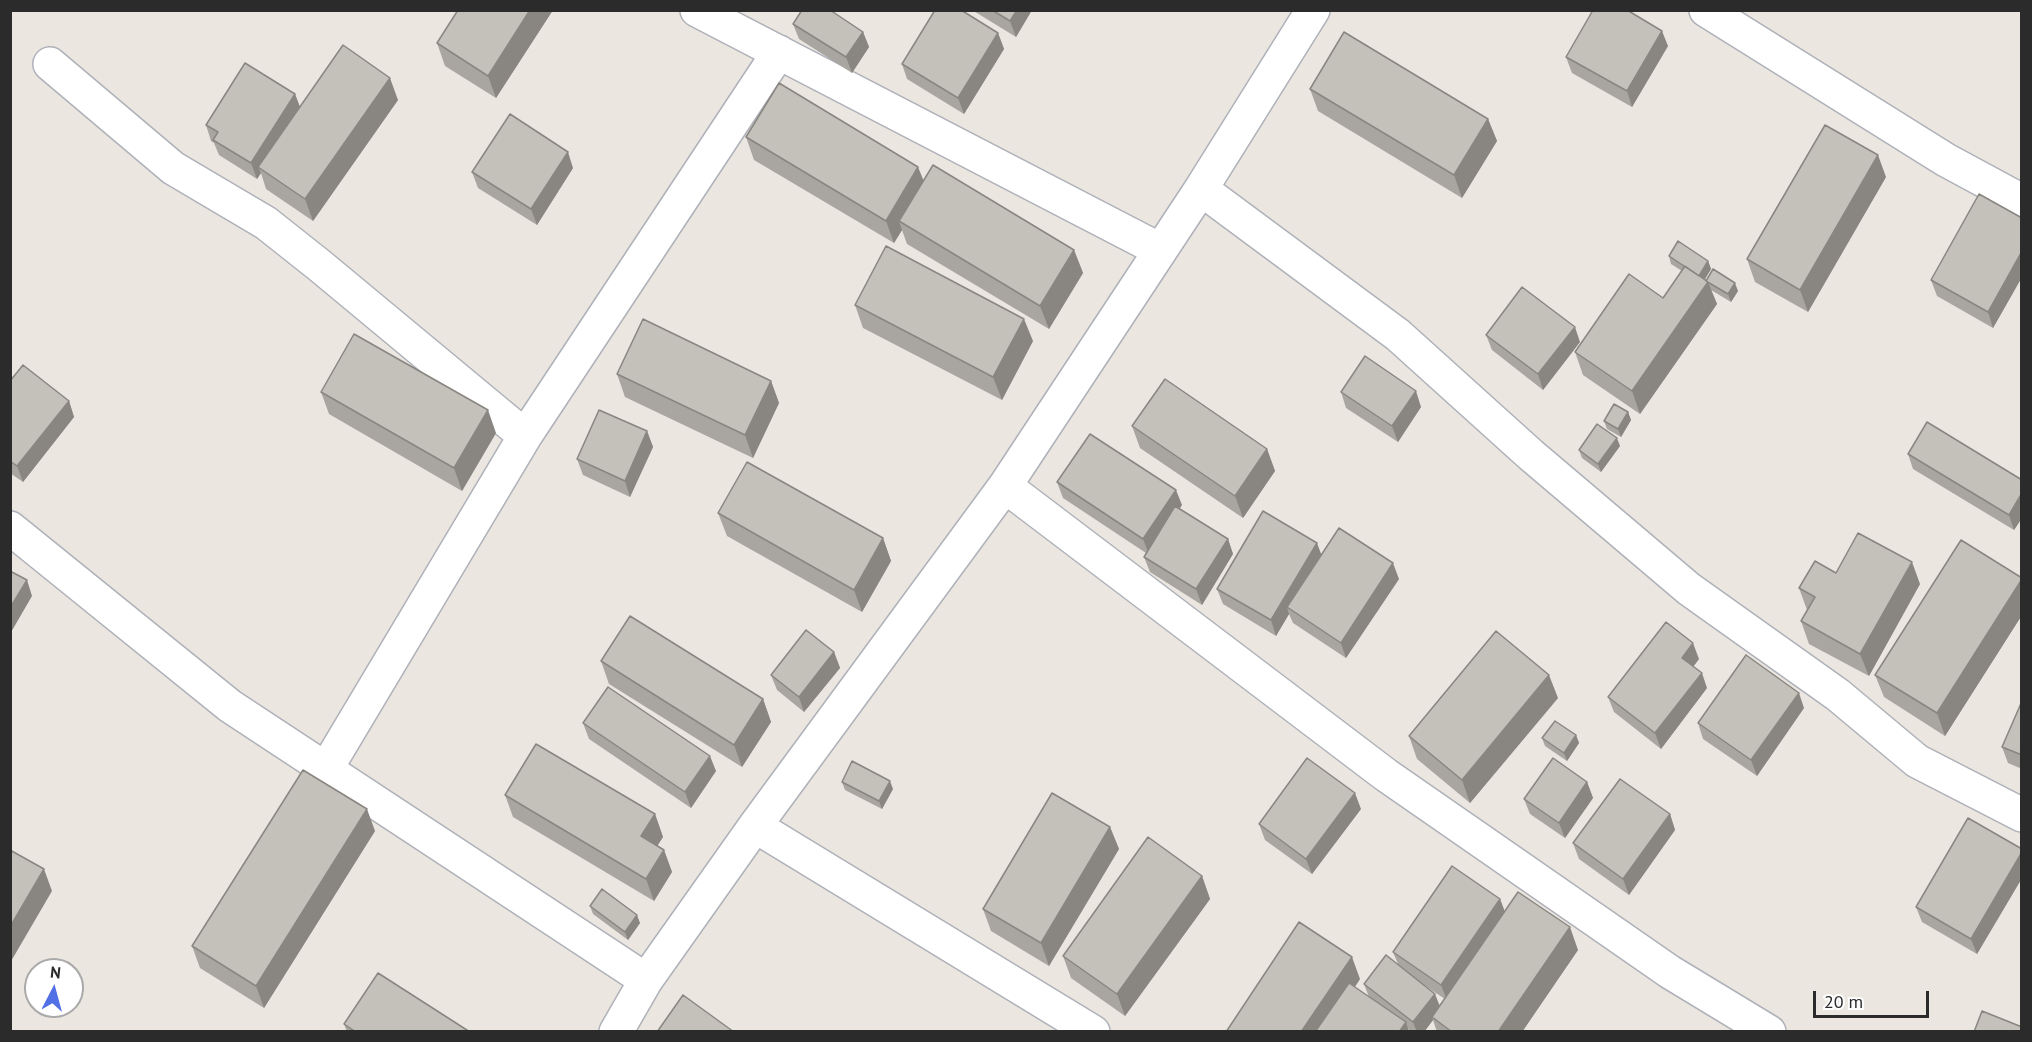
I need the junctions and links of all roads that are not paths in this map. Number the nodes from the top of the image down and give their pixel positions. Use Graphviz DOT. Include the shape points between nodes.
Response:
graph roads {
  1 [pos="698,10"];
  2 [pos="1313,10"];
  3 [pos="1706,10"];
  4 [pos="778,52"];
  5 [pos="50,64"];
  6 [pos="1201,189"];
  7 [pos="2022,201"];
  8 [pos="1160,250"];
  9 [pos="525,436"];
  10 [pos="1005,486"];
  11 [pos="10,528"];
  12 [pos="326,769"];
  13 [pos="2022,815"];
  14 [pos="755,826"];
  15 [pos="646,980"];
  16 [pos="616,1032"];
  17 [pos="1094,1032"];
  18 [pos="1769,1032"];
  1 -- 4 [label="street"];
  2 -- 6 [label="street"];
  3 -- 7 [label="street" via="1946,160"];
  4 -- 8 [label="street"];
  4 -- 9 [label="street"];
  5 -- 9 [label="street" via="173,168 266,223"];
  6 -- 8 [label="street"];
  6 -- 13 [label="street" via="1398,335 1689,589 1838,695 1917,761"];
  8 -- 10 [label="street"];
  9 -- 12 [label="street"];
  10 -- 14 [label="street"];
  10 -- 18 [label="street" via="1386,775 1670,972"];
  11 -- 12 [label="street" via="230,706"];
  12 -- 15 [label="street"];
  14 -- 15 [label="street"];
  14 -- 17 [label="street"];
  15 -- 16 [label="street"];
}
